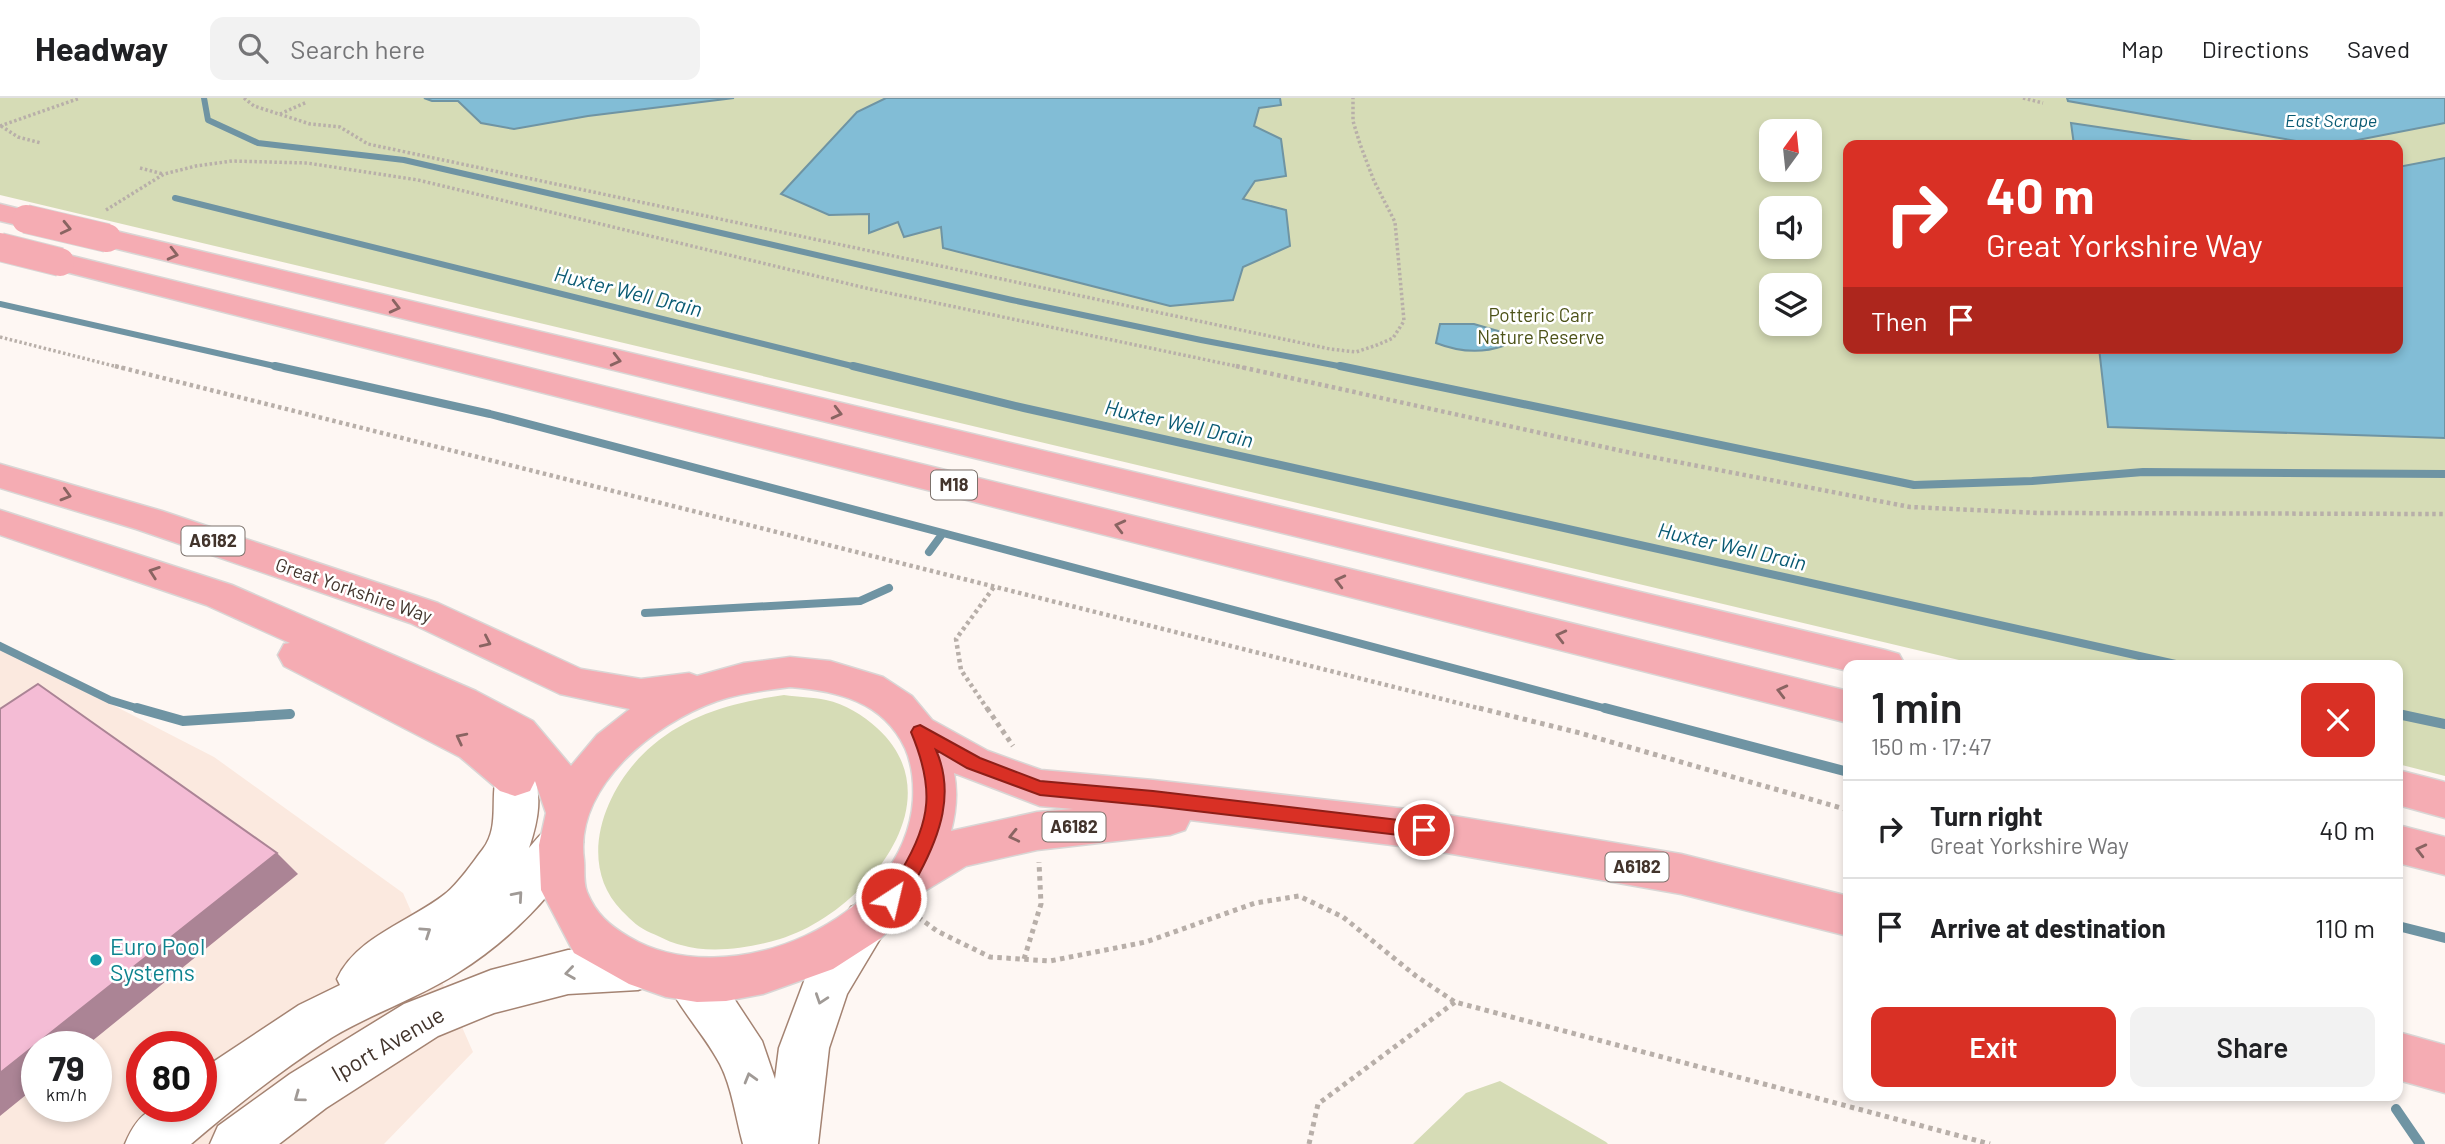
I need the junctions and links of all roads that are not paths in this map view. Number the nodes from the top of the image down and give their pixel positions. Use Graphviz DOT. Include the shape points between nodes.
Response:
graph roads {
  1 [pos="13,216"];
  2 [pos="0,247"];
  3 [pos="0,476"];
  4 [pos="0,522"];
  5 [pos="219,595"];
  6 [pos="1865,660"];
  7 [pos="705,688"];
  8 [pos="1843,706"];
  9 [pos="920,732"];
  10 [pos="515,779"];
  11 [pos="2403,789"];
  12 [pos="2445,800"];
  13 [pos="1252,812"];
  14 [pos="565,828"];
  15 [pos="2403,845"];
  16 [pos="2445,856"];
  17 [pos="889,899"];
  18 [pos="1843,915"];
  19 [pos="638,968"];
  20 [pos="690,980"];
  21 [pos="316,1021"];
  22 [pos="2403,1057"];
  23 [pos="2445,1069"];
  24 [pos="217,1089"];
  25 [pos="177,1122"];
  26 [pos="151,1144"];
  27 [pos="236,1144"];
  28 [pos="769,1144"];
  29 [pos="792,1144"];
  1 -- 6 [label="highway, M18, one-way, bridge" via="103,226"];
  8 -- 2 [label="highway, M18, one-way, bridge"];
  3 -- 7 [label="highway, Great Yorkshire Way / A6182, one-way" via="149,520 424,613 574,683 641,695"];
  5 -- 4 [label="highway, A6182, one-way"];
  10 -- 5 [label="highway, one-way" via="475,745 275,644"];
  5 -- 14 [label="highway, A6182" via="462,702 519,733 553,772"];
  7 -- 9 [label="highway" via="747,676 790,672 831,676 867,687 897,706"];
  7 -- 14 [label="highway" via="661,709 621,738 589,774"];
  9 -- 13 [label="highway, A6182" via="973,763 1040,788"];
  9 -- 17 [label="highway" via="934,765 937,801 928,840"];
  21 -- 10 [label="street, one-way" via="377,964 463,906 488,876 505,855 517,817"];
  11 -- 12 [label="highway"];
  13 -- 17 [label="highway, A6182, one-way" via="1037,831 955,849"];
  13 -- 18 [label="highway, A6182" via="1424,830 1681,874"];
  14 -- 19 [label="highway" via="564,894 590,938"];
  21 -- 14 [label="street, one-way" via="443,957 507,909"];
  16 -- 15 [label="highway, one-way"];
  17 -- 20 [label="highway" via="829,947 784,967 737,978"];
  17 -- 29 [label="street, one-way" via="826,984 804,1048"];
  19 -- 20 [label="highway"];
  19 -- 27 [label="street, Iport Avenue, one-way" via="568,972 491,992 421,1020 307,1091"];
  28 -- 20 [label="street, one-way" via="744,1059"];
  21 -- 24 [label="street"];
  22 -- 23 [label="highway"];
  25 -- 26 [label="street"];
}
